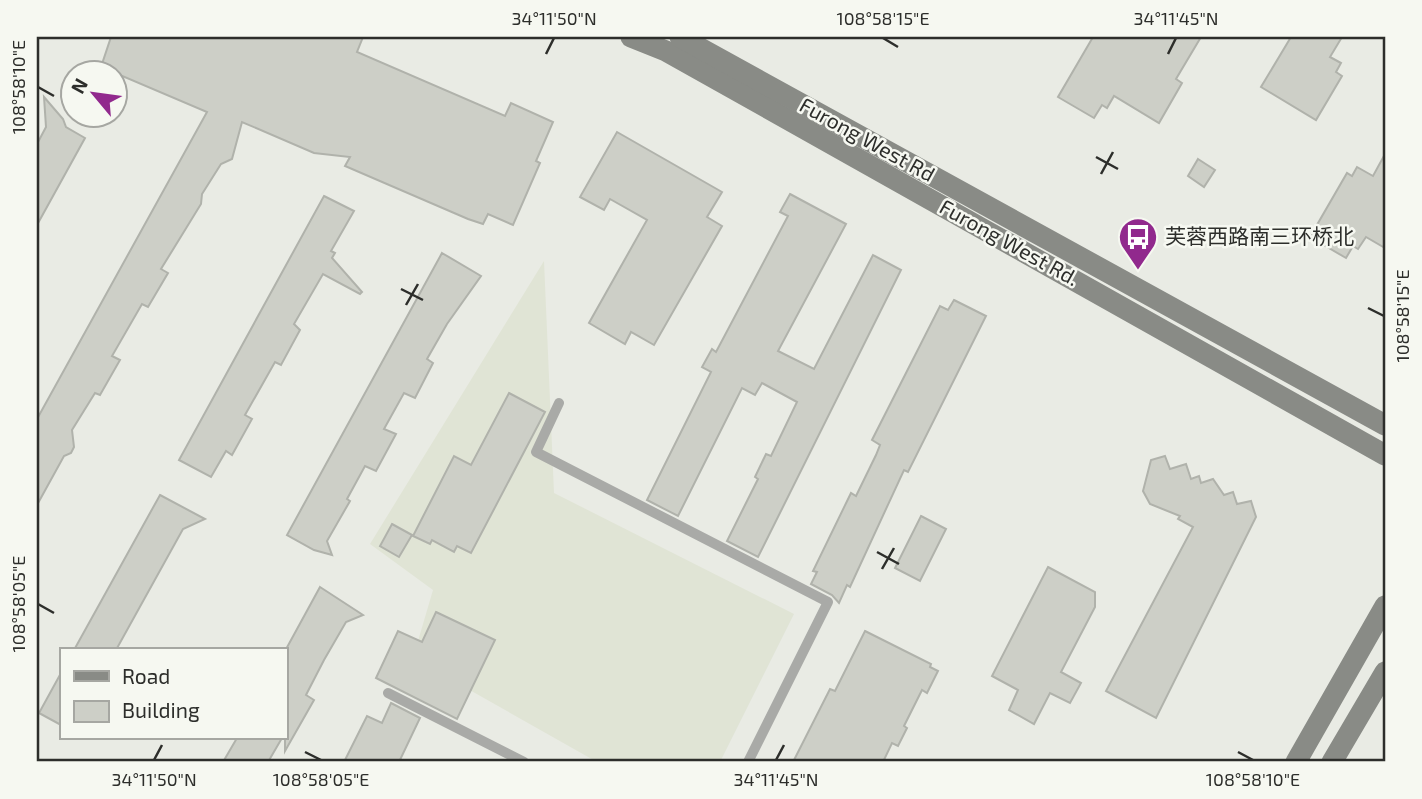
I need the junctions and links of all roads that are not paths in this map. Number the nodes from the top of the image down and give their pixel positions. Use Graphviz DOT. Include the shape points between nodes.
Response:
graph roads {
  1 [pos="631,37"];
  2 [pos="680,37"];
  3 [pos="559,403"];
  4 [pos="1385,425"];
  5 [pos="1385,455"];
  6 [pos="1385,606"];
  7 [pos="1385,672"];
  8 [pos="388,693"];
  9 [pos="524,762"];
  10 [pos="748,762"];
  11 [pos="1296,762"];
  12 [pos="1332,762"];
  1 -- 5 [label="main road, Furong West Rd." via="678,57"];
  2 -- 4 [label="main road, Furong West Rd"];
  3 -- 10 [label="lane" via="536,452 828,602"];
  6 -- 11 [label="main road"];
  7 -- 12 [label="main road"];
  8 -- 9 [label="lane"];
}
